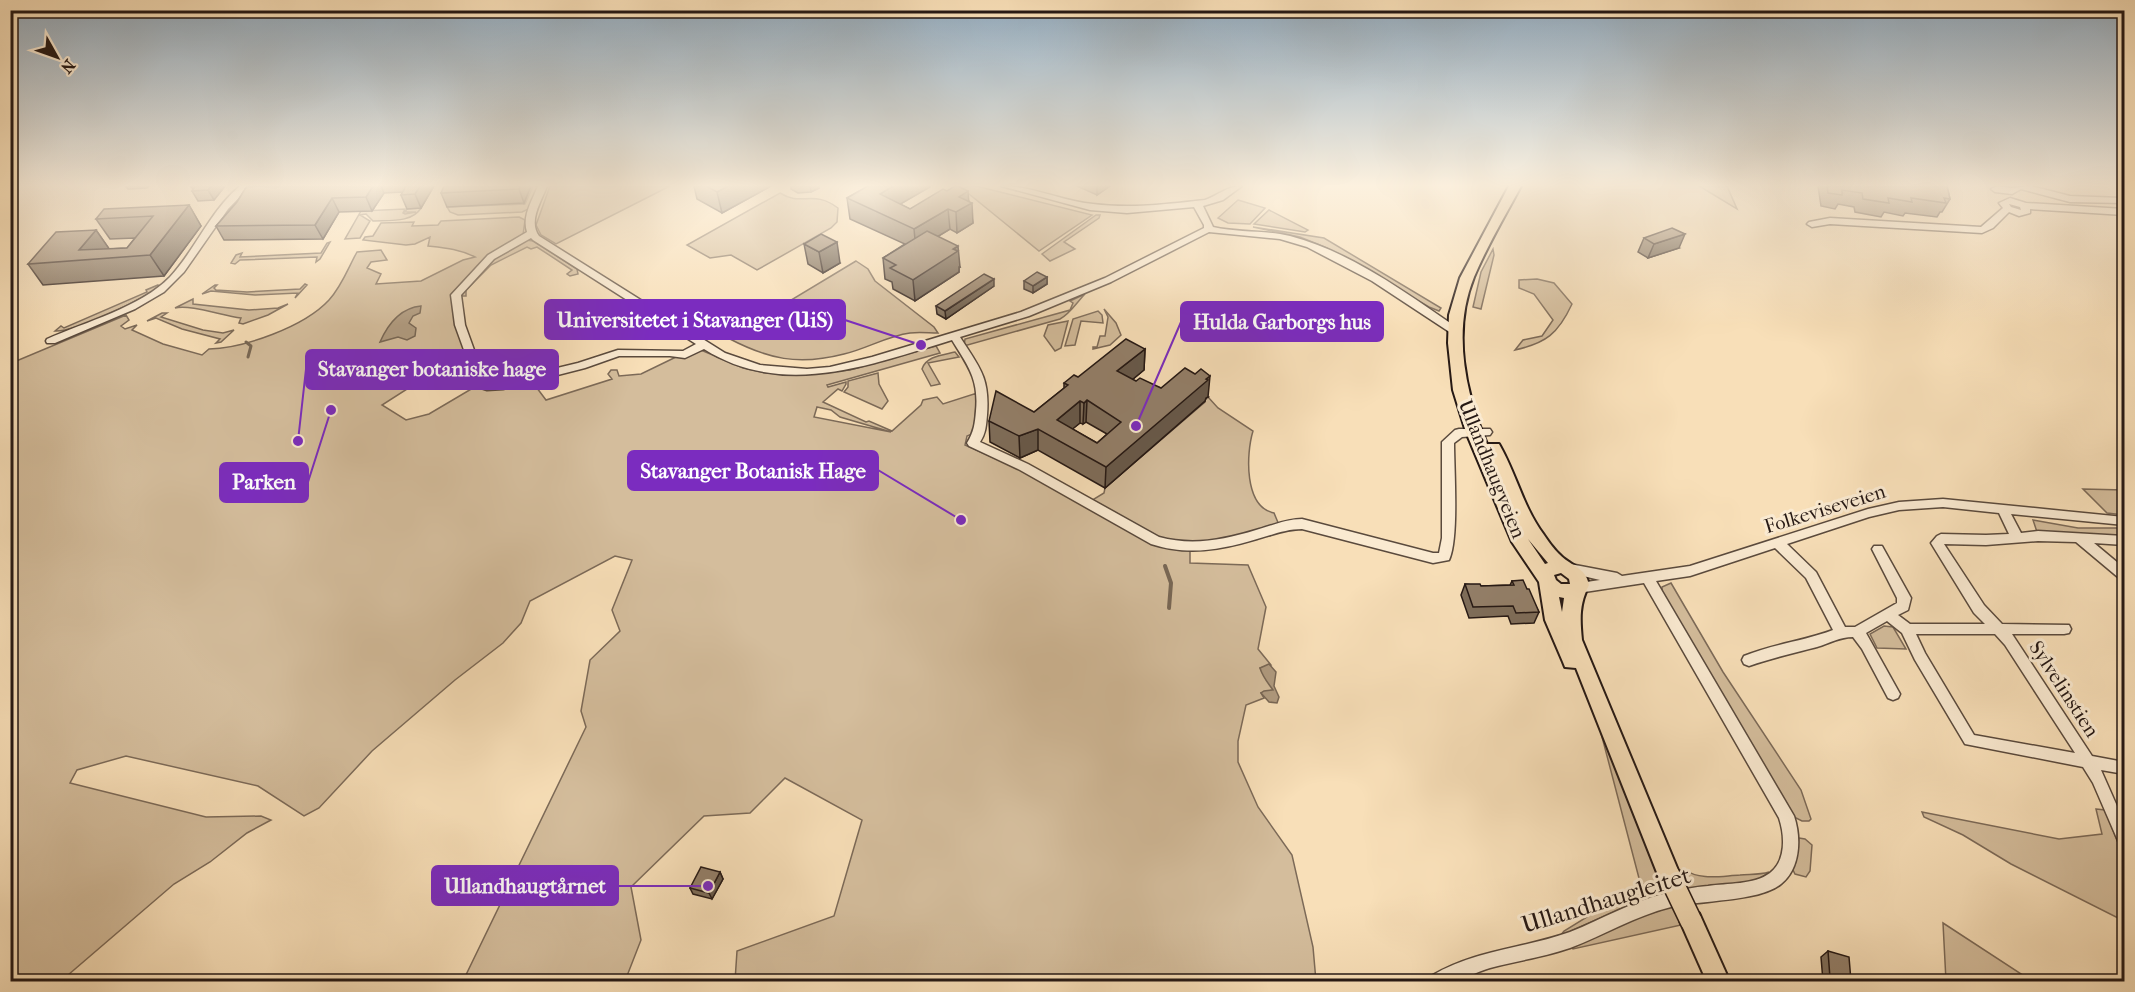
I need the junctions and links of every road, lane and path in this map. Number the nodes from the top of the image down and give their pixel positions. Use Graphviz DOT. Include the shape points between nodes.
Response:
graph roads {
  1 [pos="207,232"];
  2 [pos="1201,232"];
  3 [pos="1227,232"];
  4 [pos="1490,232"];
  5 [pos="1500,232"];
  6 [pos="531,234"];
  7 [pos="1411,302"];
  8 [pos="1456,315"];
  9 [pos="1455,331"];
  10 [pos="955,338"];
  11 [pos="51,341"];
  12 [pos="702,345"];
  13 [pos="1480,432"];
  14 [pos="2002,508"];
  15 [pos="2124,521"];
  16 [pos="2018,538"];
  17 [pos="2079,538"];
  18 [pos="2124,540"];
  19 [pos="1778,543"];
  20 [pos="1878,549"];
  21 [pos="1566,568"];
  22 [pos="2124,575"];
  23 [pos="1648,579"];
  24 [pos="1546,580"];
  25 [pos="1577,589"];
  26 [pos="1889,615"];
  27 [pos="1907,629"];
  28 [pos="1997,629"];
  29 [pos="2064,629"];
  30 [pos="1841,632"];
  31 [pos="1857,632"];
  32 [pos="1749,660"];
  33 [pos="1893,694"];
  34 [pos="2087,760"];
  35 [pos="1624,768"];
  36 [pos="2124,768"];
  37 [pos="2124,838"];
  38 [pos="1437,981"];
  39 [pos="1719,981"];
  1 -- 11 [label="street" via="168,285"];
  2 -- 10 [label="street" via="1084,291"];
  3 -- 7 [label="street" via="1271,234 1310,245"];
  4 -- 8 [label="main road, Ullandhaugveien" via="1472,266"];
  5 -- 13 [label="main road, Ullandhaugveien" via="1474,284 1468,314 1466,354"];
  6 -- 12 [label="street"];
  6 -- 12 [label="street" via="491,257 456,295 460,325 473,361 471,374 476,382 504,385 618,353 685,355"];
  7 -- 8 [label="street" via="1438,313"];
  7 -- 9 [label="street"];
  8 -- 9 [label="main road, Ullandhaugveien"];
  9 -- 13 [label="main road, Ullandhaugveien" via="1460,383"];
  10 -- 12 [label="street" via="852,366 807,372 759,368 736,362"];
  10 -- 13 [label="street" via="984,387 981,433 973,443 1024,467 1149,538 1176,547 1224,544 1302,524 1432,558 1445,557 1447,447 1455,435"];
  13 -- 21 [label="main road, Ullandhaugveien" via="1524,522"];
  13 -- 24 [label="main road, Ullandhaugveien" via="1521,542"];
  14 -- 15 [label="street, Folkeviseveien"];
  14 -- 16 [label="street"];
  14 -- 19 [label="street, Folkeviseveien" via="1943,503 1899,506"];
  16 -- 17 [label="street, Sylvelinstien"];
  16 -- 28 [label="street, Sylvelinstien" via="1944,539 1937,543 1979,609"];
  17 -- 18 [label="street, Sylvelinstien"];
  17 -- 22 [label="street"];
  19 -- 23 [label="street, Folkeviseveien" via="1704,568"];
  19 -- 30 [label="street" via="1811,575"];
  20 -- 26 [label="street" via="1904,598 1903,606"];
  21 -- 23 [label="street, Folkeviseveien" via="1609,577"];
  21 -- 24 [label="main road" via="1549,568"];
  21 -- 25 [label="main road, Ullandhaugveien" via="1579,578"];
  23 -- 25 [label="street, Folkeviseveien"];
  23 -- 38 [label="street, Ullandhaugleitet" via="1786,816 1790,827 1786,867 1777,879 1760,887 1667,901 1624,914 1564,942 1462,968"];
  24 -- 25 [label="main road" via="1560,591"];
  24 -- 35 [label="main road, Ullandhaugveien" via="1561,639"];
  25 -- 35 [label="main road, Ullandhaugveien" via="1570,615 1574,640"];
  26 -- 27 [label="street"];
  26 -- 31 [label="street"];
  27 -- 28 [label="street, Sylvelinstien"];
  27 -- 34 [label="street" via="1970,740"];
  28 -- 29 [label="street, Sylvelinstien"];
  28 -- 34 [label="street, Sylvelinstien" via="2010,641"];
  30 -- 31 [label="street"];
  30 -- 32 [label="street"];
  31 -- 33 [label="street"];
  34 -- 36 [label="street"];
  34 -- 37 [label="street, Sylvelinstien"];
  35 -- 39 [label="main road, Ullandhaugveien, bridge"];
}
